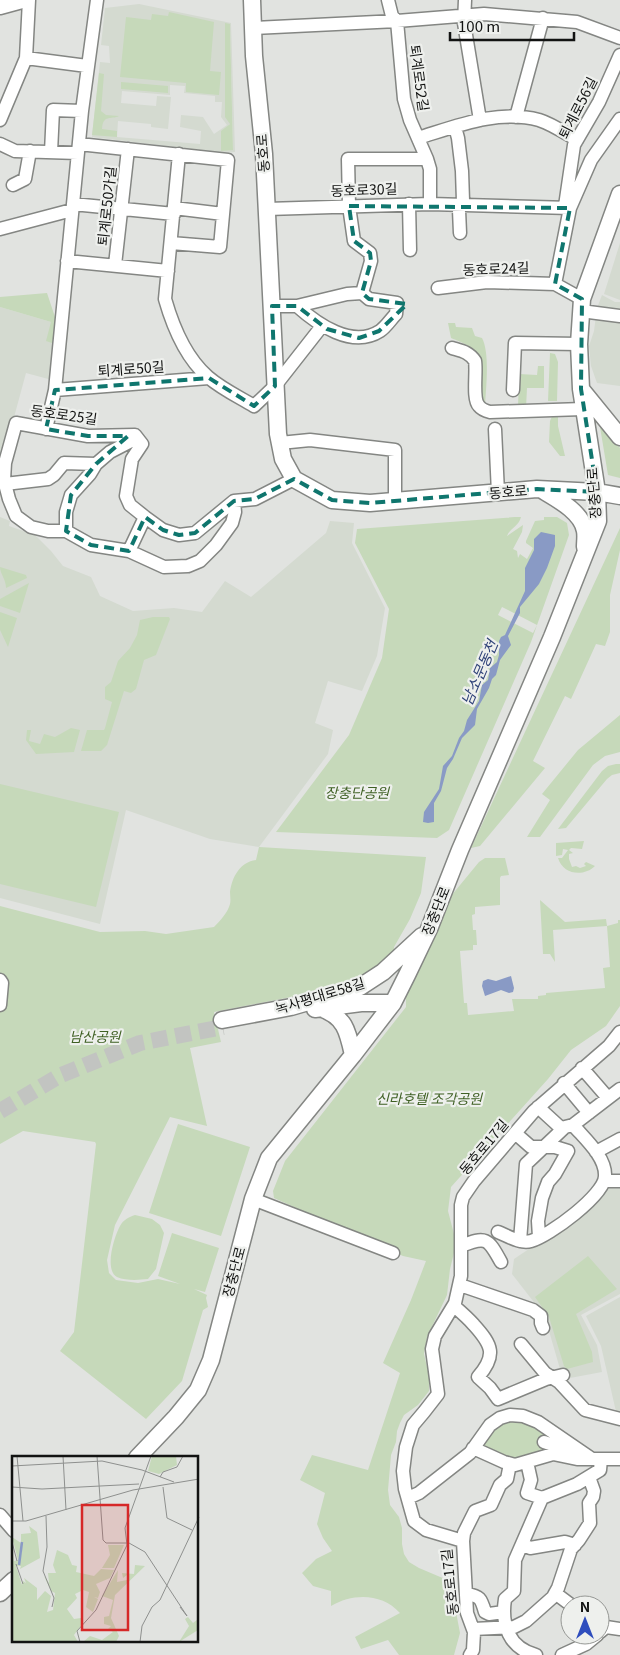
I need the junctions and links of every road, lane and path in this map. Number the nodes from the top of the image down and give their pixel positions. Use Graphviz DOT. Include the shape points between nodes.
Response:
graph roads {
  1 [pos="22,0"];
  2 [pos="29,0"];
  3 [pos="97,0"];
  4 [pos="252,0"];
  5 [pos="388,0"];
  6 [pos="466,0"];
  7 [pos="0,6"];
  8 [pos="465,15"];
  9 [pos="543,18"];
  10 [pos="397,21"];
  11 [pos="253,28"];
  12 [pos="620,38"];
  13 [pos="620,55"];
  14 [pos="26,58"];
  15 [pos="88,66"];
  16 [pos="82,111"];
  17 [pos="516,116"];
  18 [pos="620,119"];
  19 [pos="0,120"];
  20 [pos="480,120"];
  21 [pos="455,127"];
  22 [pos="418,138"];
  23 [pos="577,140"];
  24 [pos="0,144"];
  25 [pos="78,148"];
  26 [pos="128,149"];
  27 [pos="30,151"];
  28 [pos="50,152"];
  29 [pos="180,154"];
  30 [pos="427,159"];
  31 [pos="14,185"];
  32 [pos="620,194"];
  33 [pos="409,204"];
  34 [pos="430,204"];
  35 [pos="462,204"];
  36 [pos="349,206"];
  37 [pos="72,207"];
  38 [pos="567,207"];
  39 [pos="121,209"];
  40 [pos="267,209"];
  41 [pos="174,211"];
  42 [pos="223,214"];
  43 [pos="0,228"];
  44 [pos="460,233"];
  45 [pos="171,243"];
  46 [pos="410,250"];
  47 [pos="67,261"];
  48 [pos="115,265"];
  49 [pos="168,271"];
  50 [pos="555,284"];
  51 [pos="438,288"];
  52 [pos="362,293"];
  53 [pos="581,305"];
  54 [pos="272,306"];
  55 [pos="297,306"];
  56 [pos="620,316"];
  57 [pos="322,326"];
  58 [pos="578,344"];
  59 [pos="452,348"];
  60 [pos="209,378"];
  61 [pos="275,386"];
  62 [pos="580,389"];
  63 [pos="55,390"];
  64 [pos="513,390"];
  65 [pos="583,409"];
  66 [pos="46,428"];
  67 [pos="495,428"];
  68 [pos="620,437"];
  69 [pos="137,438"];
  70 [pos="280,443"];
  71 [pos="96,464"];
  72 [pos="294,479"];
  73 [pos="5,484"];
  74 [pos="539,490"];
  75 [pos="597,492"];
  76 [pos="498,493"];
  77 [pos="620,496"];
  78 [pos="234,501"];
  79 [pos="395,501"];
  80 [pos="144,518"];
  81 [pos="66,531"];
  82 [pos="129,551"];
  83 [pos="585,554"];
  84 [pos="429,929"];
  85 [pos="0,980"];
  86 [pos="393,1003"];
  87 [pos="0,1005"];
  88 [pos="320,1008"];
  89 [pos="620,1032"];
  90 [pos="353,1055"];
  91 [pos="582,1068"];
  92 [pos="564,1084"];
  93 [pos="620,1089"];
  94 [pos="608,1098"];
  95 [pos="538,1107"];
  96 [pos="589,1113"];
  97 [pos="568,1127"];
  98 [pos="516,1133"];
  99 [pos="620,1139"];
  100 [pos="545,1147"];
  101 [pos="596,1152"];
  102 [pos="605,1181"];
  103 [pos="620,1181"];
  104 [pos="253,1199"];
  105 [pos="498,1232"];
  106 [pos="539,1237"];
  107 [pos="520,1241"];
  108 [pos="461,1246"];
  109 [pos="393,1253"];
  110 [pos="501,1262"];
  111 [pos="460,1285"];
  112 [pos="454,1306"];
  113 [pos="544,1328"];
  114 [pos="520,1344"];
  115 [pos="558,1376"];
  116 [pos="620,1420"];
  117 [pos="544,1442"];
  118 [pos="473,1448"];
  119 [pos="139,1456"];
  120 [pos="592,1457"];
  121 [pos="620,1459"];
  122 [pos="527,1462"];
  123 [pos="510,1464"];
  124 [pos="589,1477"];
  125 [pos="408,1498"];
  126 [pos="542,1498"];
  127 [pos="0,1515"];
  128 [pos="12,1529"];
  129 [pos="463,1541"];
  130 [pos="522,1544"];
  131 [pos="576,1544"];
  132 [pos="12,1582"];
  133 [pos="0,1593"];
  134 [pos="555,1593"];
  135 [pos="466,1594"];
  136 [pos="560,1597"];
  137 [pos="504,1612"];
  138 [pos="506,1628"];
  139 [pos="473,1629"];
  140 [pos="584,1645"];
  141 [pos="470,1655"];
  142 [pos="536,1655"];
  143 [pos="562,1655"];
  1 -- 7 [label="main road"];
  2 -- 14 [label="street"];
  3 -- 15 [label="street"];
  4 -- 11 [label="main road, 동호로"];
  5 -- 10 [label="street, 퇴계로52길" via="392,16"];
  6 -- 8 [label="street"];
  8 -- 9 [label="street"];
  8 -- 10 [label="street"];
  8 -- 20 [label="street"];
  9 -- 12 [label="street" via="578,22"];
  9 -- 17 [label="street"];
  10 -- 11 [label="street"];
  10 -- 22 [label="street, 퇴계로52길" via="404,99"];
  11 -- 40 [label="main road, 동호로"];
  13 -- 23 [label="street, 퇴계로56길"];
  14 -- 15 [label="street"];
  14 -- 19 [label="street"];
  15 -- 16 [label="street"];
  16 -- 25 [label="street"];
  16 -- 28 [label="street" via="53,110"];
  17 -- 20 [label="street"];
  17 -- 23 [label="street" via="541,121"];
  18 -- 38 [label="street" via="591,160"];
  20 -- 21 [label="street"];
  21 -- 22 [label="street"];
  21 -- 35 [label="street" via="461,156"];
  22 -- 30 [label="street, 퇴계로52길"];
  23 -- 38 [label="street, 퇴계로56길"];
  24 -- 27 [label="street" via="15,151"];
  25 -- 26 [label="street, 퇴계로50가길"];
  25 -- 28 [label="street"];
  25 -- 37 [label="street"];
  26 -- 29 [label="street, 퇴계로50가길"];
  26 -- 39 [label="street, 퇴계로50가길"];
  27 -- 28 [label="street"];
  27 -- 31 [label="street" via="25,179"];
  29 -- 41 [label="street"];
  29 -- 42 [label="street, 퇴계로50가길" via="228,160"];
  30 -- 34 [label="street, 퇴계로52길"];
  30 -- 36 [label="street" via="348,159"];
  32 -- 53 [label="main road, 장충단로"];
  33 -- 34 [label="street, 동호로30길"];
  33 -- 36 [label="street, 동호로30길"];
  33 -- 46 [label="street"];
  34 -- 35 [label="street, 동호로30길"];
  35 -- 38 [label="street, 동호로30길"];
  35 -- 44 [label="street" via="458,210"];
  36 -- 40 [label="street, 동호로30길"];
  36 -- 52 [label="street" via="354,241 370,252 371,261"];
  37 -- 39 [label="street"];
  37 -- 43 [label="street"];
  37 -- 47 [label="street"];
  38 -- 50 [label="street"];
  39 -- 41 [label="street"];
  39 -- 48 [label="street, 퇴계로50가길"];
  40 -- 54 [label="main road, 동호로"];
  41 -- 42 [label="street"];
  41 -- 45 [label="street"];
  42 -- 45 [label="street" via="220,247"];
  45 -- 49 [label="street"];
  47 -- 48 [label="street"];
  47 -- 63 [label="street"];
  48 -- 49 [label="street"];
  49 -- 60 [label="street" via="165,300 168,311 188,353"];
  50 -- 51 [label="street, 동호로24길" via="487,282"];
  50 -- 53 [label="street, 동호로24길"];
  52 -- 55 [label="street"];
  52 -- 57 [label="street" via="369,299 397,303 396,314 380,331 359,338"];
  53 -- 56 [label="street"];
  53 -- 58 [label="main road, 장충단로"];
  54 -- 55 [label="street"];
  54 -- 61 [label="main road, 동호로"];
  55 -- 57 [label="street"];
  57 -- 61 [label="street"];
  58 -- 62 [label="main road, 장충단로"];
  58 -- 64 [label="street" via="516,343"];
  59 -- 65 [label="street" via="472,356 479,407 490,412"];
  60 -- 61 [label="street" via="254,406"];
  60 -- 63 [label="street, 퇴계로50길"];
  61 -- 70 [label="main road, 동호로"];
  62 -- 65 [label="main road, 장충단로"];
  62 -- 68 [label="main road"];
  63 -- 66 [label="street"];
  65 -- 75 [label="main road, 장충단로"];
  66 -- 69 [label="street, 동호로25길" via="88,436 135,435"];
  66 -- 73 [label="street, 동호로25길" via="16,423 5,463"];
  67 -- 76 [label="street"];
  69 -- 71 [label="street" via="110,452"];
  69 -- 80 [label="street" via="142,444 132,459 126,496 130,505"];
  70 -- 72 [label="main road, 동호로" via="283,459"];
  70 -- 79 [label="street" via="310,440 395,450"];
  71 -- 73 [label="street" via="64,462 48,479"];
  71 -- 81 [label="street" via="71,494 66,512"];
  72 -- 78 [label="street" via="255,499"];
  72 -- 79 [label="main road, 동호로" via="332,500"];
  73 -- 81 [label="street" via="16,516 30,527"];
  74 -- 75 [label="main road, 동호로"];
  74 -- 76 [label="main road, 동호로"];
  74 -- 83 [label="main road" via="569,507 582,521"];
  75 -- 77 [label="main road, 동호로"];
  75 -- 83 [label="main road, 장충단로" via="598,521"];
  76 -- 79 [label="main road, 동호로"];
  78 -- 80 [label="street" via="195,532 179,535"];
  78 -- 82 [label="street" via="232,523 200,561 188,566 164,567"];
  80 -- 82 [label="street"];
  81 -- 82 [label="street" via="91,546"];
  83 -- 84 [label="main road, 장충단로"];
  84 -- 86 [label="main road, 장충단로"];
  84 -- 88 [label="main road, 녹사평대로58길" via="383,972 360,987 222,1024"];
  85 -- 87 [label="street"];
  86 -- 88 [label="main road, 녹사평대로58길"];
  86 -- 90 [label="main road, 장충단로"];
  88 -- 90 [label="main road" via="344,1024"];
  89 -- 91 [label="street, 동호로17길" via="609,1046"];
  90 -- 104 [label="main road, 장충단로" via="269,1158"];
  91 -- 92 [label="street, 동호로17길"];
  91 -- 94 [label="street"];
  92 -- 95 [label="street, 동호로17길"];
  92 -- 96 [label="street"];
  93 -- 94 [label="street"];
  94 -- 96 [label="street"];
  95 -- 97 [label="street"];
  95 -- 98 [label="street, 동호로17길"];
  96 -- 97 [label="street"];
  97 -- 100 [label="street"];
  97 -- 101 [label="street"];
  98 -- 100 [label="street" via="531,1147"];
  98 -- 108 [label="street, 동호로17길" via="463,1197"];
  99 -- 101 [label="street"];
  100 -- 106 [label="street" via="568,1151 542,1198"];
  100 -- 107 [label="street" via="526,1164"];
  101 -- 102 [label="street" via="604,1166"];
  102 -- 103 [label="street"];
  102 -- 106 [label="street" via="583,1208"];
  104 -- 109 [label="street"];
  104 -- 119 [label="main road, 장충단로" via="211,1360 198,1390"];
  105 -- 107 [label="street"];
  106 -- 107 [label="street"];
  108 -- 110 [label="street" via="478,1239 485,1240"];
  108 -- 111 [label="street, 동호로17길"];
  111 -- 112 [label="street, 동호로17길"];
  111 -- 113 [label="street" via="533,1310 540,1316"];
  112 -- 115 [label="street" via="487,1339 490,1356 487,1366 478,1376 498,1399"];
  112 -- 125 [label="street, 동호로17길" via="435,1336 432,1349 438,1394 413,1425 406,1447 403,1471"];
  114 -- 115 [label="street" via="545,1372"];
  115 -- 116 [label="street" via="559,1382 585,1410"];
  117 -- 120 [label="street"];
  118 -- 120 [label="street" via="490,1425 510,1415 538,1422"];
  118 -- 123 [label="street"];
  118 -- 125 [label="street" via="419,1493"];
  120 -- 121 [label="street"];
  120 -- 122 [label="street" via="577,1459 553,1454"];
  120 -- 124 [label="street" via="600,1470"];
  122 -- 123 [label="street"];
  122 -- 126 [label="street" via="531,1480 527,1492"];
  123 -- 129 [label="street" via="492,1505 475,1511"];
  124 -- 126 [label="street"];
  124 -- 131 [label="street" via="594,1491 589,1503 590,1523"];
  125 -- 129 [label="street, 동호로17길" via="414,1521 426,1530"];
  126 -- 130 [label="street"];
  127 -- 128 [label="street"];
  129 -- 135 [label="street, 동호로17길"];
  130 -- 131 [label="street" via="530,1548 565,1542"];
  130 -- 137 [label="street" via="515,1560 514,1591 505,1600"];
  131 -- 134 [label="street" via="571,1549"];
  132 -- 133 [label="main road"];
  134 -- 136 [label="street"];
  134 -- 138 [label="street" via="526,1621"];
  135 -- 137 [label="street" via="477,1596 489,1614"];
  135 -- 139 [label="street, 동호로17길" via="467,1613"];
  137 -- 138 [label="street"];
  138 -- 139 [label="street"];
  138 -- 142 [label="street" via="515,1644"];
  139 -- 141 [label="street, 동호로17길"];
  140 -- 143 [label="street"];
}
